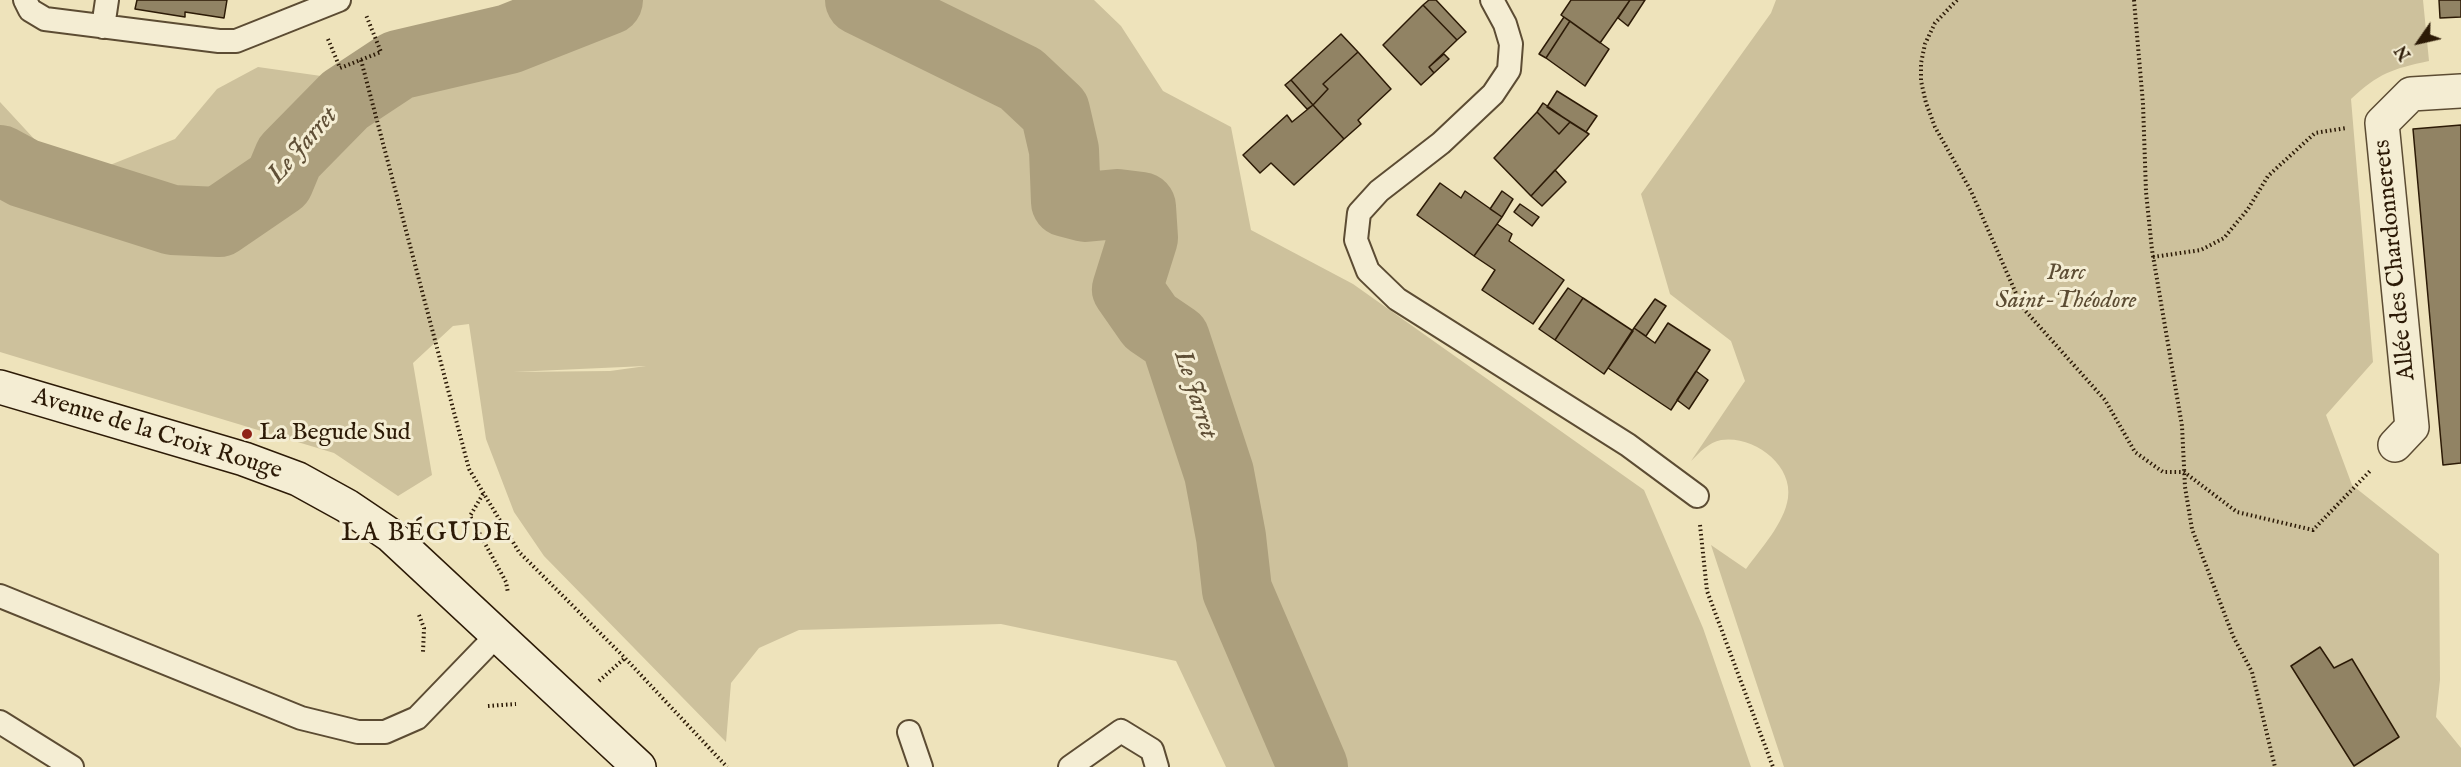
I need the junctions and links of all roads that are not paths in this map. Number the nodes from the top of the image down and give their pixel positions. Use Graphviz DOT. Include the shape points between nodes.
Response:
graph roads {
  1 [pos="25,0"];
  2 [pos="107,0"];
  3 [pos="339,0"];
  4 [pos="1492,0"];
  5 [pos="103,27"];
  6 [pos="2461,91"];
  7 [pos="0,387"];
  8 [pos="2395,445"];
  9 [pos="1697,496"];
  10 [pos="0,596"];
  11 [pos="498,634"];
  12 [pos="0,722"];
  13 [pos="909,732"];
  14 [pos="72,767"];
  15 [pos="639,767"];
  16 [pos="921,767"];
  17 [pos="1070,767"];
  18 [pos="1157,767"];
  1 -- 5 [label="lane" via="30,10 45,19"];
  2 -- 5 [label="lane"];
  3 -- 5 [label="lane" via="236,41"];
  4 -- 9 [label="lane" via="1511,44 1509,70 1493,94 1467,119 1379,191 1359,213 1356,240 1368,271 1397,299 1628,445"];
  6 -- 8 [label="main road, Allée des Chardonnerets" via="2411,94 2382,123 2412,427"];
  7 -- 11 [label="main road, Avenue de la Croix Rouge" via="244,459 298,479 390,535"];
  10 -- 11 [label="lane" via="301,718 358,732 385,732 417,718"];
  11 -- 15 [label="main road, Avenue de la Croix Rouge"];
  12 -- 14 [label="lane"];
  13 -- 16 [label="lane"];
  17 -- 18 [label="lane" via="1121,731 1152,750"];
}
